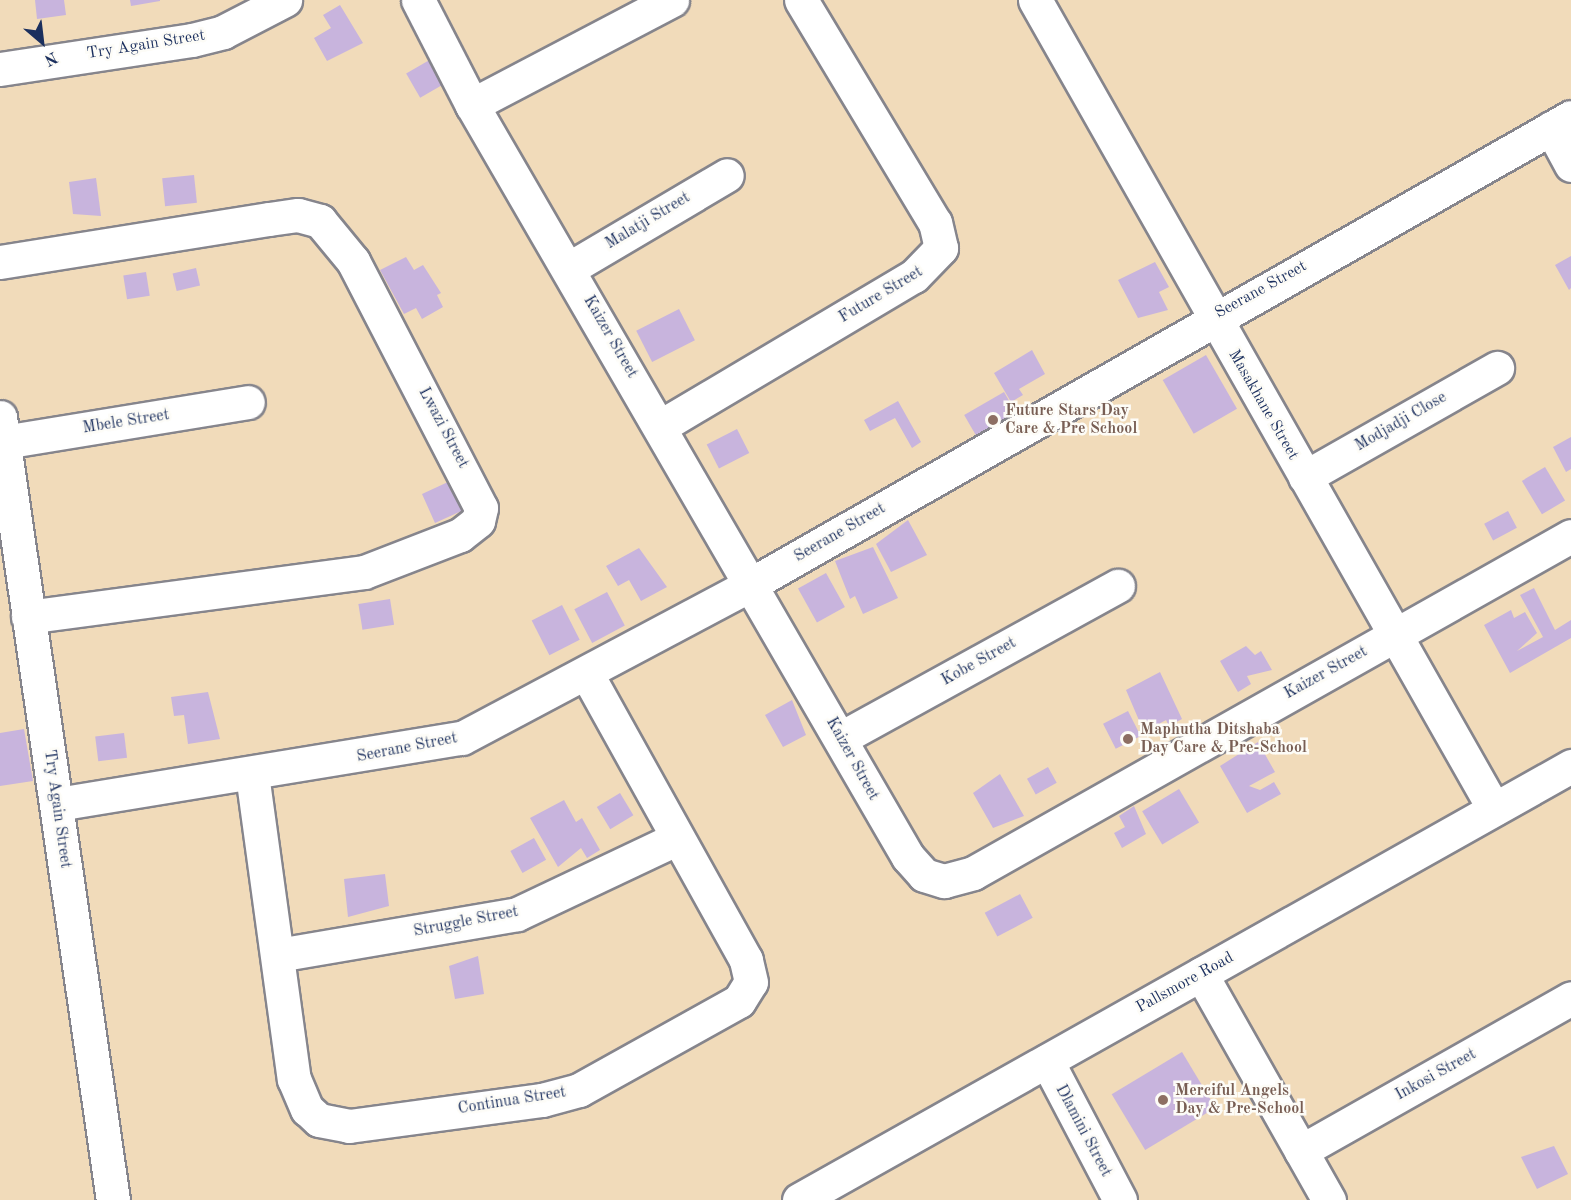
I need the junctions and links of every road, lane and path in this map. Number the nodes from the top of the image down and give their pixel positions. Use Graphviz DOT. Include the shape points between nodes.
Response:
graph roads {
  1 [pos="285,0"];
  2 [pos="418,0"];
  3 [pos="672,0"];
  4 [pos="801,0"];
  5 [pos="1035,0"];
  6 [pos="0,69"];
  7 [pos="472,105"];
  8 [pos="1561,122"];
  9 [pos="1571,165"];
  10 [pos="727,175"];
  11 [pos="0,262"];
  12 [pos="570,268"];
  13 [pos="1211,318"];
  14 [pos="1497,368"];
  15 [pos="248,402"];
  16 [pos="661,426"];
  17 [pos="2,430"];
  18 [pos="1305,477"];
  19 [pos="1571,536"];
  20 [pos="753,583"];
  21 [pos="1118,586"];
  22 [pos="28,617"];
  23 [pos="1396,634"];
  24 [pos="587,674"];
  25 [pos="841,738"];
  26 [pos="1571,766"];
  27 [pos="252,774"];
  28 [pos="57,804"];
  29 [pos="1494,809"];
  30 [pos="676,839"];
  31 [pos="278,955"];
  32 [pos="1201,974"];
  33 [pos="1571,998"];
  34 [pos="1047,1061"];
  35 [pos="1301,1151"];
  36 [pos="113,1200"];
  37 [pos="799,1200"];
  38 [pos="1120,1200"];
  39 [pos="1329,1200"];
  1 -- 6 [label="street, Try Again Street" via="192,40"];
  2 -- 7 [label="street, Kaizer Street"];
  3 -- 7 [label="street"];
  4 -- 16 [label="street, Future Street" via="935,223 941,248 914,276"];
  5 -- 13 [label="street, Masakhane Street"];
  7 -- 12 [label="street, Kaizer Street"];
  8 -- 9 [label="street"];
  8 -- 13 [label="street, Seerane Street"];
  10 -- 12 [label="street, Malatji Street"];
  11 -- 22 [label="street, Lwazi Street" via="298,215 320,221 353,261 481,508 478,521 460,535 364,572"];
  12 -- 16 [label="street, Kaizer Street"];
  13 -- 18 [label="street, Masakhane Street"];
  13 -- 20 [label="street, Seerane Street"];
  14 -- 18 [label="street, Modjadji Close"];
  15 -- 17 [label="street, Mbele Street"];
  16 -- 20 [label="street, Kaizer Street"];
  17 -- 22 [label="street, Try Again Street"];
  18 -- 23 [label="street, Masakhane Street"];
  19 -- 23 [label="street, Kaizer Street"];
  20 -- 24 [label="street, Seerane Street"];
  20 -- 25 [label="street, Kaizer Street"];
  21 -- 25 [label="street, Kobe Street"];
  22 -- 28 [label="street, Try Again Street"];
  23 -- 25 [label="street, Kaizer Street" via="958,879 934,879 916,868"];
  23 -- 29 [label="street, Masakhane Street"];
  24 -- 27 [label="street, Seerane Street" via="462,738"];
  24 -- 30 [label="street, Continua Street"];
  26 -- 29 [label="street, Pallsmore Road"];
  27 -- 28 [label="street, Seerane Street"];
  27 -- 31 [label="street, Continua Street"];
  28 -- 36 [label="street, Try Again Street"];
  29 -- 32 [label="street, Pallsmore Road"];
  30 -- 31 [label="street, Struggle Street" via="516,914"];
  30 -- 31 [label="street, Continua Street" via="746,960 748,992 579,1090 350,1126 319,1120 307,1109 294,1079"];
  32 -- 34 [label="street, Pallsmore Road"];
  32 -- 35 [label="street"];
  33 -- 35 [label="street, Inkosi Street"];
  34 -- 37 [label="street, Pallsmore Road"];
  34 -- 38 [label="street, Dlamini Street"];
  35 -- 39 [label="street"];
}
